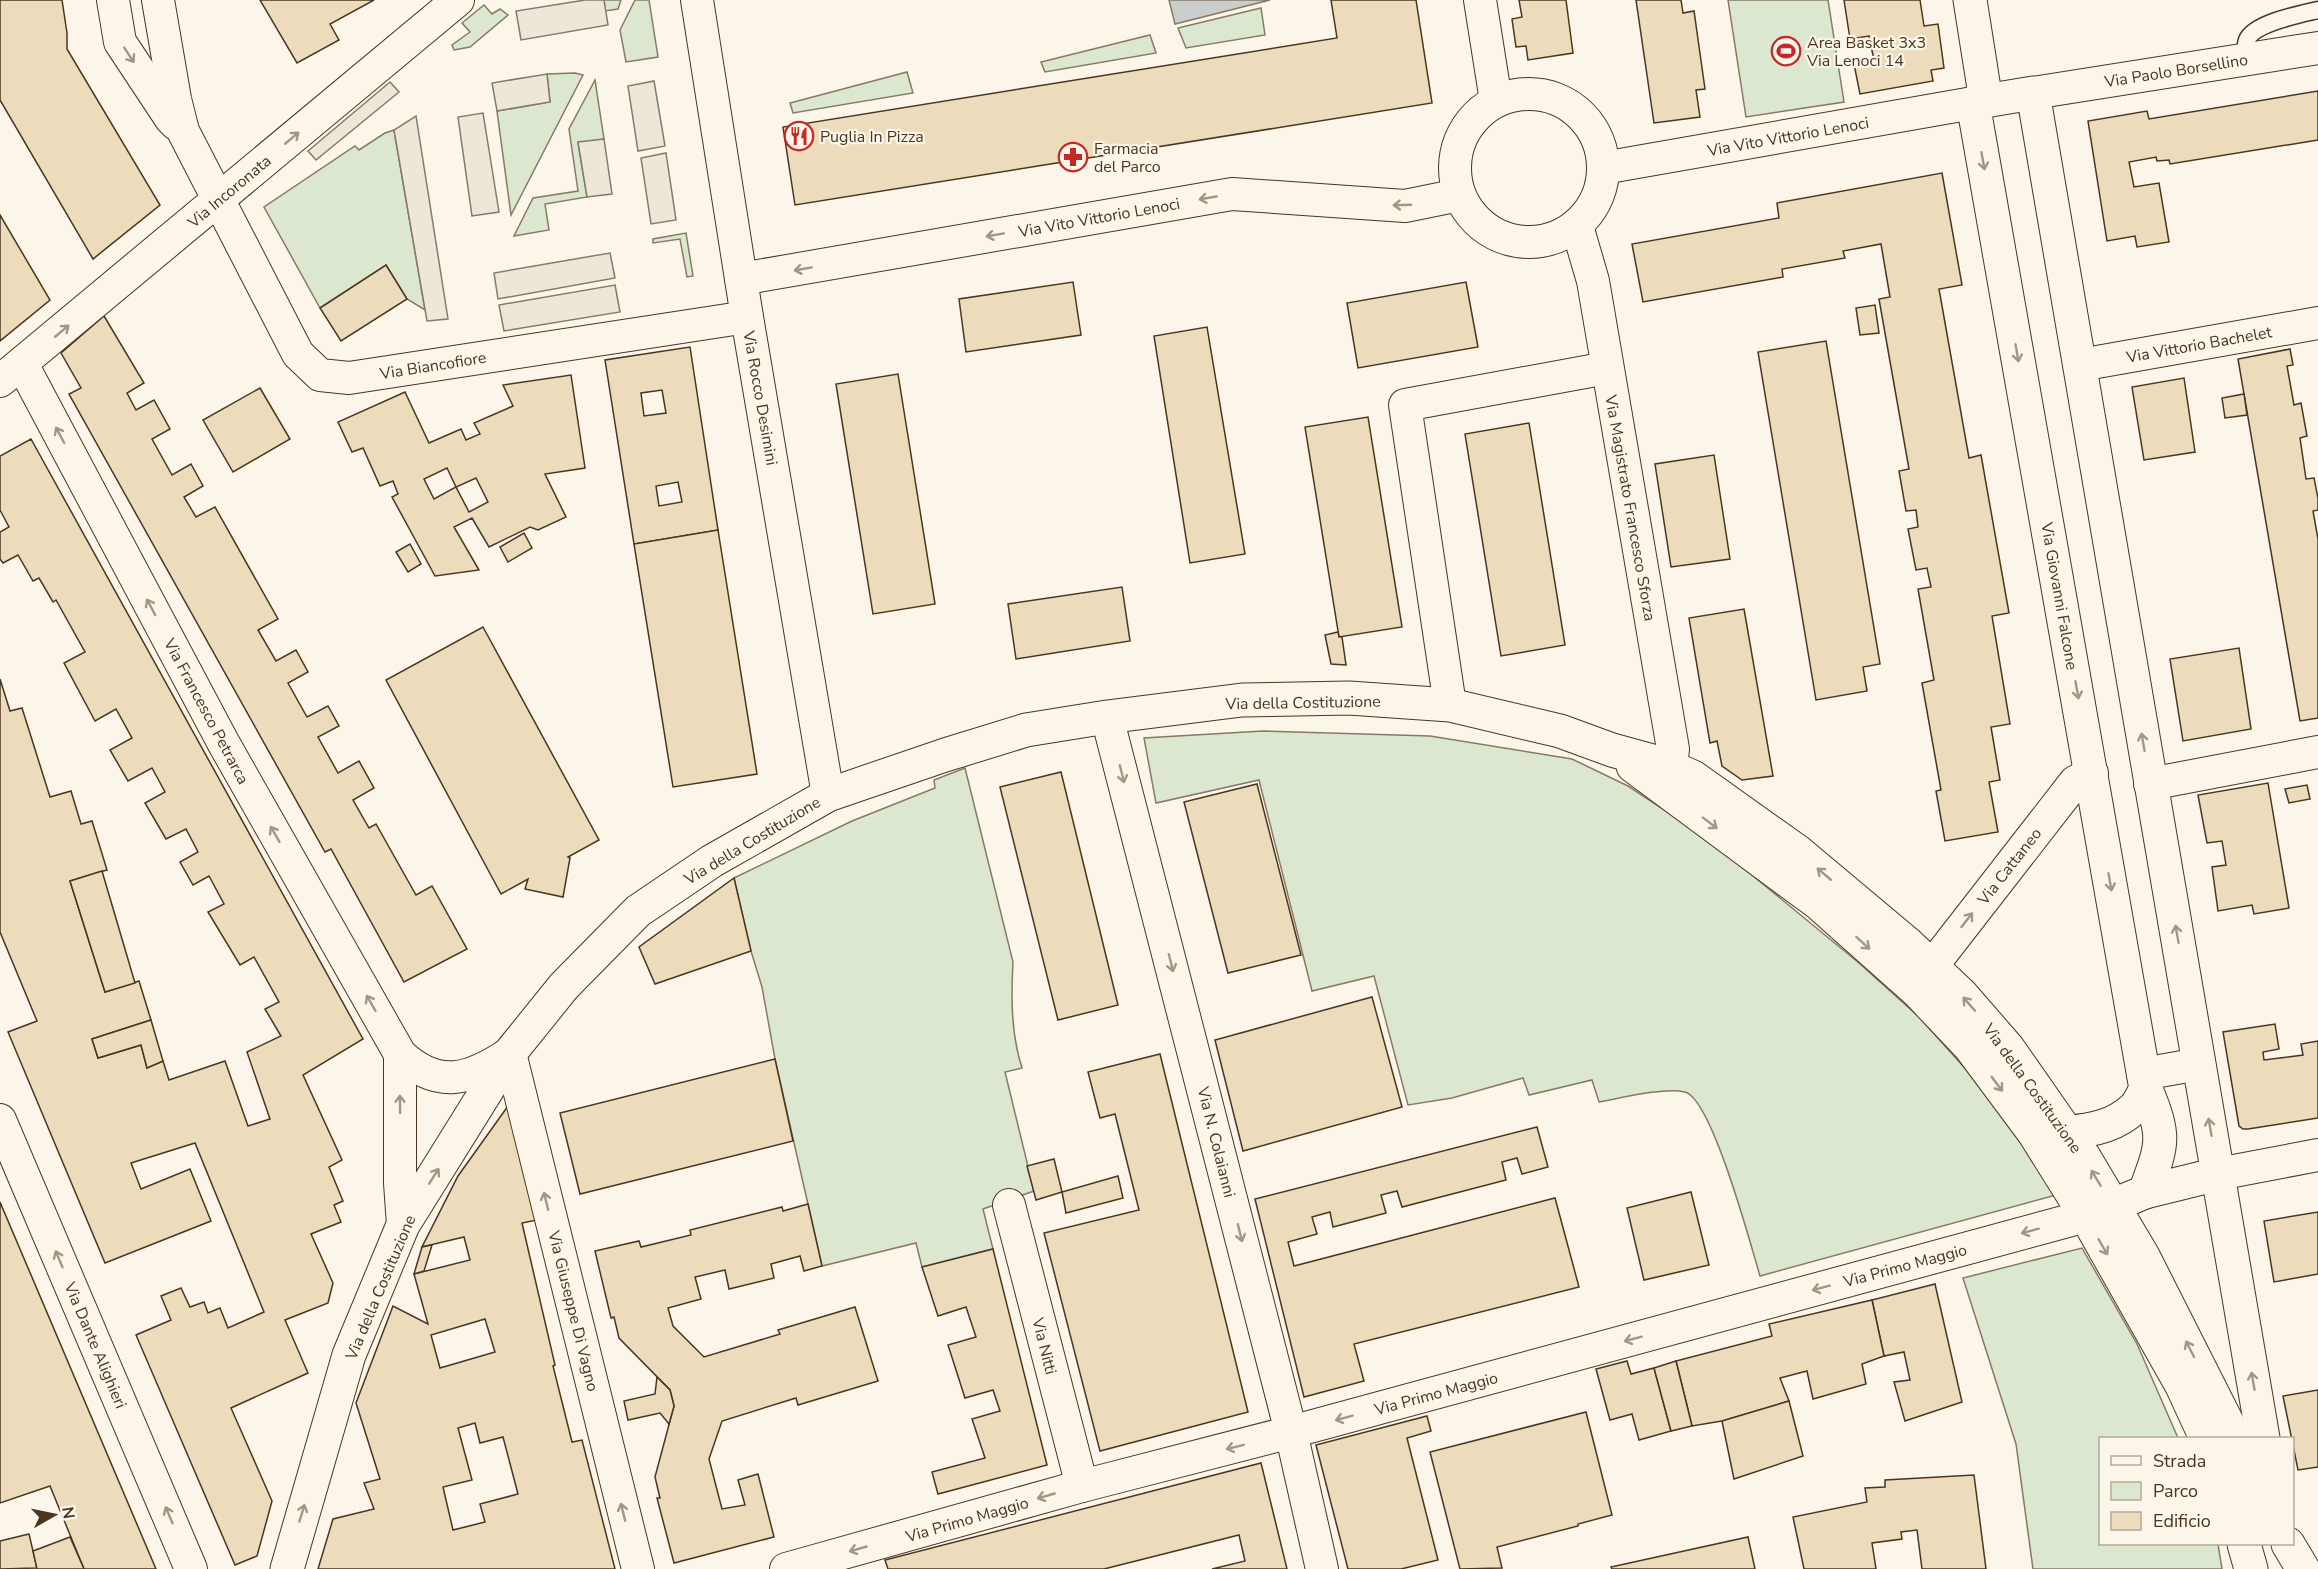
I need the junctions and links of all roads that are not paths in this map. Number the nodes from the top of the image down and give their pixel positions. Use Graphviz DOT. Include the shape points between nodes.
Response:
graph roads {
  1 [pos="113,0"];
  2 [pos="158,0"];
  3 [pos="458,0"];
  4 [pos="697,0"];
  5 [pos="1480,0"];
  6 [pos="1970,0"];
  7 [pos="2318,10"];
  8 [pos="2318,48"];
  9 [pos="2245,59"];
  10 [pos="2033,93"];
  11 [pos="1496,101"];
  12 [pos="1980,102"];
  13 [pos="183,131"];
  14 [pos="1603,168"];
  15 [pos="1459,195"];
  16 [pos="219,199"];
  17 [pos="1577,226"];
  18 [pos="741,279"];
  19 [pos="747,317"];
  20 [pos="2318,323"];
  21 [pos="2080,365"];
  22 [pos="1607,368"];
  23 [pos="11,372"];
  24 [pos="1450,705"];
  25 [pos="1107,717"];
  26 [pos="2318,752"];
  27 [pos="2092,773"];
  28 [pos="1670,780"];
  29 [pos="2151,784"];
  30 [pos="828,795"];
  31 [pos="1932,966"];
  32 [pos="510,1053"];
  33 [pos="400,1054"];
  34 [pos="2199,1064"];
  35 [pos="2145,1081"];
  36 [pos="0,1120"];
  37 [pos="2067,1132"];
  38 [pos="2318,1155"];
  39 [pos="2218,1174"];
  40 [pos="2145,1192"];
  41 [pos="1009,1205"];
  42 [pos="2099,1211"];
  43 [pos="404,1226"];
  44 [pos="1291,1432"];
  45 [pos="2206,1437"];
  46 [pos="2234,1437"];
  47 [pos="2263,1437"];
  48 [pos="1082,1486"];
  49 [pos="2244,1545"];
  50 [pos="2289,1545"];
  51 [pos="192,1569"];
  52 [pos="286,1569"];
  53 [pos="638,1569"];
  54 [pos="786,1569"];
  55 [pos="1322,1569"];
  56 [pos="2252,1569"];
  57 [pos="2303,1569"];
  1 -- 13 [label="street, one-way" via="120,42 171,120"];
  2 -- 13 [label="street"];
  16 -- 3 [label="street, Via Incoronata, one-way"];
  4 -- 18 [label="street, Via Rocco Desimini"];
  5 -- 11 [label="street"];
  6 -- 12 [label="street, Via Giovanni Falcone"];
  7 -- 9 [label="lane" via="2253,33 2247,39"];
  8 -- 9 [label="street, Via Paolo Borsellino"];
  9 -- 10 [label="street, Via Paolo Borsellino"];
  10 -- 12 [label="street"];
  10 -- 21 [label="street"];
  11 -- 14 [label="street" via="1528,94 1545,95 1568,104 1587,121 1599,143"];
  11 -- 15 [label="street" via="1464,131 1456,152"];
  12 -- 14 [label="street, Via Vito Vittorio Lenoci"];
  12 -- 27 [label="street, Via Giovanni Falcone, one-way"];
  13 -- 16 [label="street, Via Biancofiore"];
  14 -- 17 [label="street" via="1601,189 1592,209"];
  15 -- 17 [label="street" via="1471,215 1488,231 1510,241 1533,243 1557,238"];
  15 -- 18 [label="street, Via Vito Vittorio Lenoci, one-way" via="1405,206 1232,194"];
  16 -- 19 [label="street, Via Biancofiore" via="298,354 320,375 349,378"];
  23 -- 16 [label="street, Via Incoronata, one-way"];
  17 -- 22 [label="street, Via Magistrato Francesco Sforza" via="1593,281"];
  18 -- 19 [label="street, Via Rocco Desimini"];
  19 -- 30 [label="street, Via Rocco Desimini"];
  20 -- 21 [label="street, Via Vittorio Bachelet"];
  29 -- 21 [label="street, one-way"];
  22 -- 24 [label="street" via="1405,405"];
  22 -- 28 [label="street, Via Magistrato Francesco Sforza" via="1673,749"];
  33 -- 23 [label="street, Via Francesco Petrarca, one-way"];
  24 -- 25 [label="street, Via della Costituzione" via="1349,698 1242,700"];
  24 -- 28 [label="street, Via della Costituzione" via="1560,731 1663,764"];
  25 -- 30 [label="street, Via della Costituzione" via="1026,730"];
  25 -- 44 [label="street, Via N. Colaianni, one-way"];
  26 -- 29 [label="street"];
  31 -- 27 [label="street, Via Cattaneo, one-way" via="2075,782"];
  27 -- 35 [label="street, Via Giovanni Falcone, one-way"];
  31 -- 28 [label="street, Via della Costituzione, one-way" via="1797,851 1693,777"];
  28 -- 42 [label="street, Via della Costituzione, one-way" via="1918,992 1970,1047"];
  34 -- 29 [label="street, one-way"];
  30 -- 32 [label="street, Via della Costituzione" via="712,861 638,911 564,986"];
  37 -- 31 [label="street, Via della Costituzione, one-way" via="2008,1048"];
  32 -- 33 [label="street, Via Francesco Petrarca" via="487,1069 444,1079 414,1068"];
  43 -- 32 [label="street, Via della Costituzione, one-way"];
  53 -- 32 [label="street, Via Giuseppe Di Vagno, one-way"];
  43 -- 33 [label="street, Via Francesco Petrarca, one-way"];
  34 -- 35 [label="street"];
  39 -- 34 [label="street, one-way"];
  35 -- 37 [label="street" via="2135,1108 2119,1119 2086,1132"];
  35 -- 40 [label="street, Via Giovanni Falcone" via="2161,1136"];
  51 -- 36 [label="street, Via Dante Alighieri, one-way"];
  42 -- 37 [label="street, Via della Costituzione, one-way"];
  38 -- 39 [label="street"];
  39 -- 40 [label="street"];
  47 -- 39 [label="street, one-way"];
  40 -- 42 [label="street"];
  41 -- 48 [label="street, Via Nitti"];
  42 -- 44 [label="street, Via Primo Maggio, one-way"];
  42 -- 45 [label="street, Via della Costituzione, one-way"];
  46 -- 42 [label="street, Via della Costituzione, one-way" via="2143,1256"];
  52 -- 43 [label="street, Via della Costituzione, one-way" via="349,1355"];
  44 -- 48 [label="street, Via Primo Maggio, one-way"];
  44 -- 55 [label="street, Via N. Colaianni"];
  48 -- 54 [label="street, Via Primo Maggio, one-way"];
  49 -- 56 [label="street"];
  50 -- 57 [label="street"];
}
